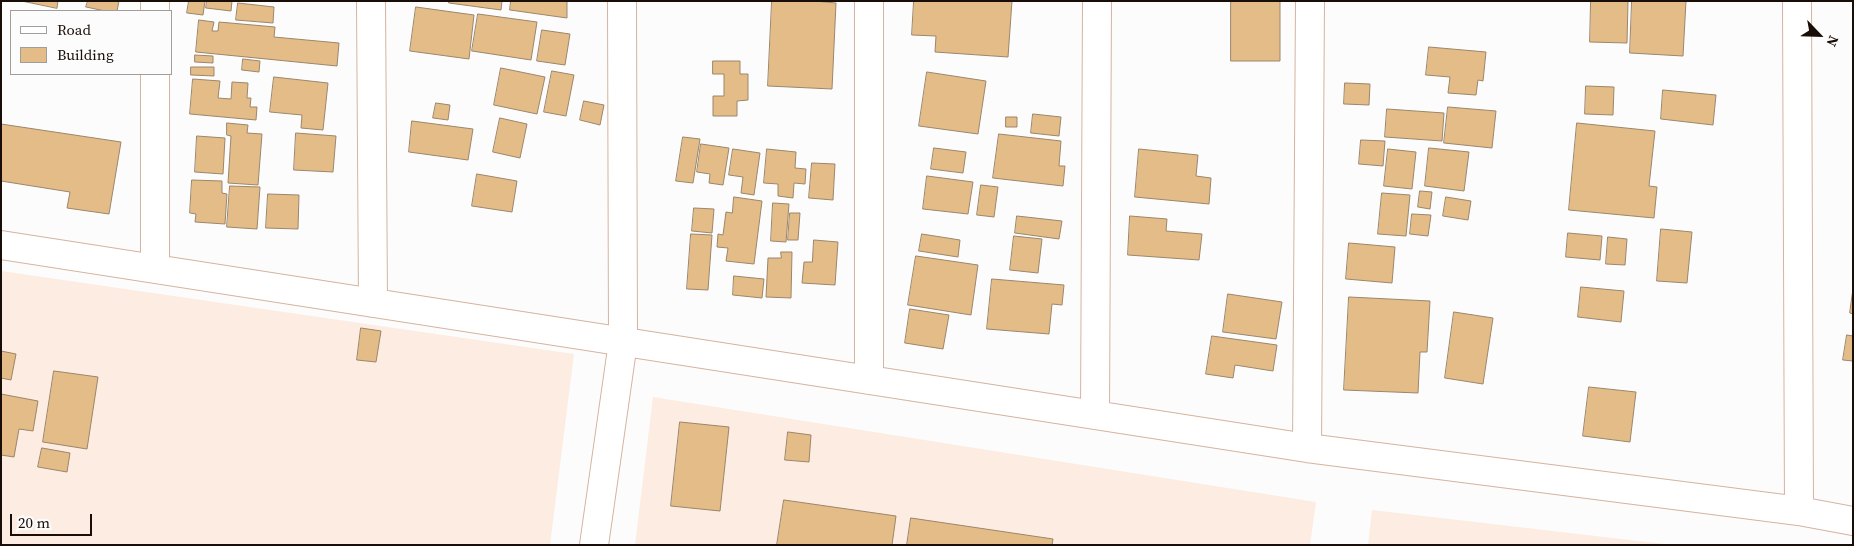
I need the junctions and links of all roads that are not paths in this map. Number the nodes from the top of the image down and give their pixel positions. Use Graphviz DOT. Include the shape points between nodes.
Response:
graph roads {
  1 [pos="371,1"];
  2 [pos="622,1"];
  3 [pos="869,1"];
  4 [pos="1097,1"];
  5 [pos="1310,1"];
  6 [pos="1797,1"];
  7 [pos="155,75"];
  8 [pos="1,245"];
  9 [pos="155,269"];
  10 [pos="373,303"];
  11 [pos="623,342"];
  12 [pos="869,380"];
  13 [pos="1095,415"];
  14 [pos="1307,448"];
  15 [pos="1799,511"];
  16 [pos="1853,521"];
  17 [pos="594,545"];
  1 -- 10 [label="street"];
  2 -- 11 [label="street"];
  3 -- 12 [label="street"];
  4 -- 13 [label="street"];
  5 -- 14 [label="street"];
  6 -- 15 [label="street"];
  7 -- 9 [label="street"];
  8 -- 9 [label="street"];
  9 -- 10 [label="street"];
  10 -- 11 [label="street"];
  11 -- 12 [label="street"];
  11 -- 17 [label="street"];
  12 -- 13 [label="street"];
  13 -- 14 [label="street"];
  14 -- 15 [label="street"];
  15 -- 16 [label="street"];
}
